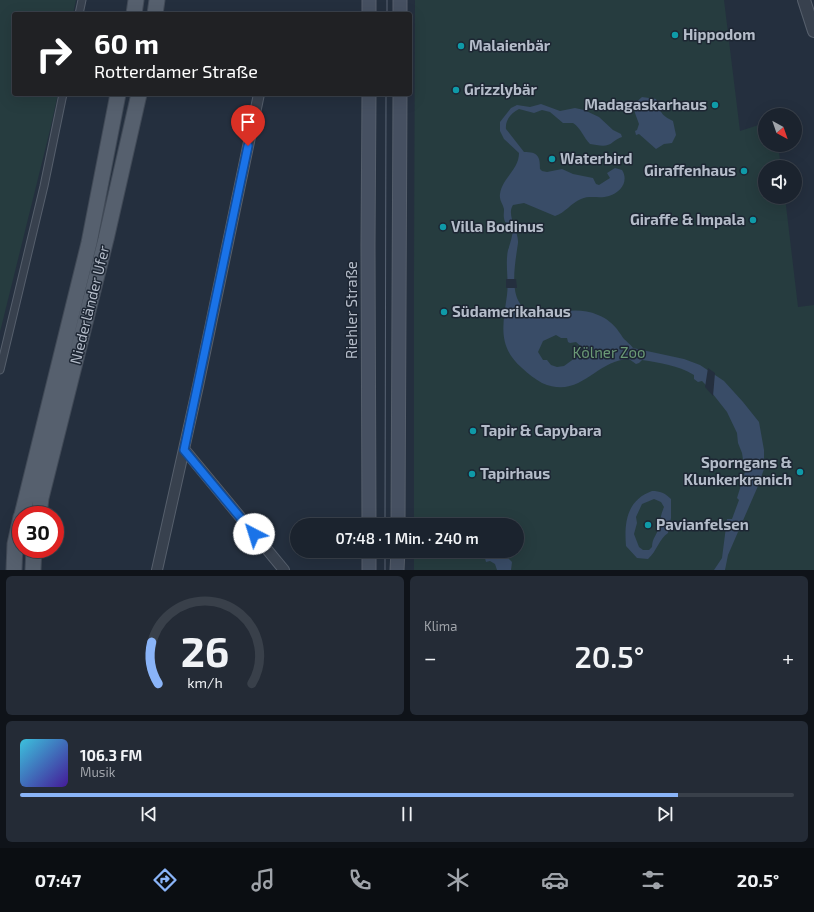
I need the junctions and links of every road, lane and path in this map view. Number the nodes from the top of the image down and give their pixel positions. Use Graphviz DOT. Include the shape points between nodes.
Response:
graph roads {
  1 [pos="82,0"];
  2 [pos="136,0"];
  3 [pos="157,0"];
  4 [pos="369,0"];
  5 [pos="400,0"];
  6 [pos="804,0"];
  7 [pos="79,12"];
  8 [pos="134,12"];
  9 [pos="155,12"];
  10 [pos="369,12"];
  11 [pos="400,12"];
  12 [pos="814,31"];
  13 [pos="63,96"];
  14 [pos="118,96"];
  15 [pos="139,96"];
  16 [pos="259,96"];
  17 [pos="369,96"];
  18 [pos="400,96"];
  19 [pos="0,370"];
  20 [pos="184,450"];
  21 [pos="23,506"];
  22 [pos="40,506"];
  23 [pos="369,518"];
  24 [pos="398,518"];
  25 [pos="14,558"];
  26 [pos="34,558"];
  27 [pos="369,558"];
  28 [pos="398,558"];
  29 [pos="14,570"];
  30 [pos="33,570"];
  31 [pos="157,570"];
  32 [pos="284,570"];
  33 [pos="369,570"];
  34 [pos="397,570"];
  1 -- 7 [label="street"];
  2 -- 8 [label="main road"];
  3 -- 9 [label="main road"];
  4 -- 10 [label="main road"];
  5 -- 11 [label="main road"];
  6 -- 12 [label="street"];
  13 -- 19 [label="street"];
  14 -- 21 [label="main road, Niederländer Ufer" via="88,243"];
  15 -- 22 [label="main road, Niederländer Ufer"];
  16 -- 20 [label="street"];
  17 -- 23 [label="main road, Riehler Straße"];
  18 -- 24 [label="main road"];
  20 -- 31 [label="street"];
  20 -- 32 [label="street"];
  25 -- 29 [label="main road, Niederländer Ufer"];
  26 -- 30 [label="main road"];
  27 -- 33 [label="main road"];
  28 -- 34 [label="main road"];
}
